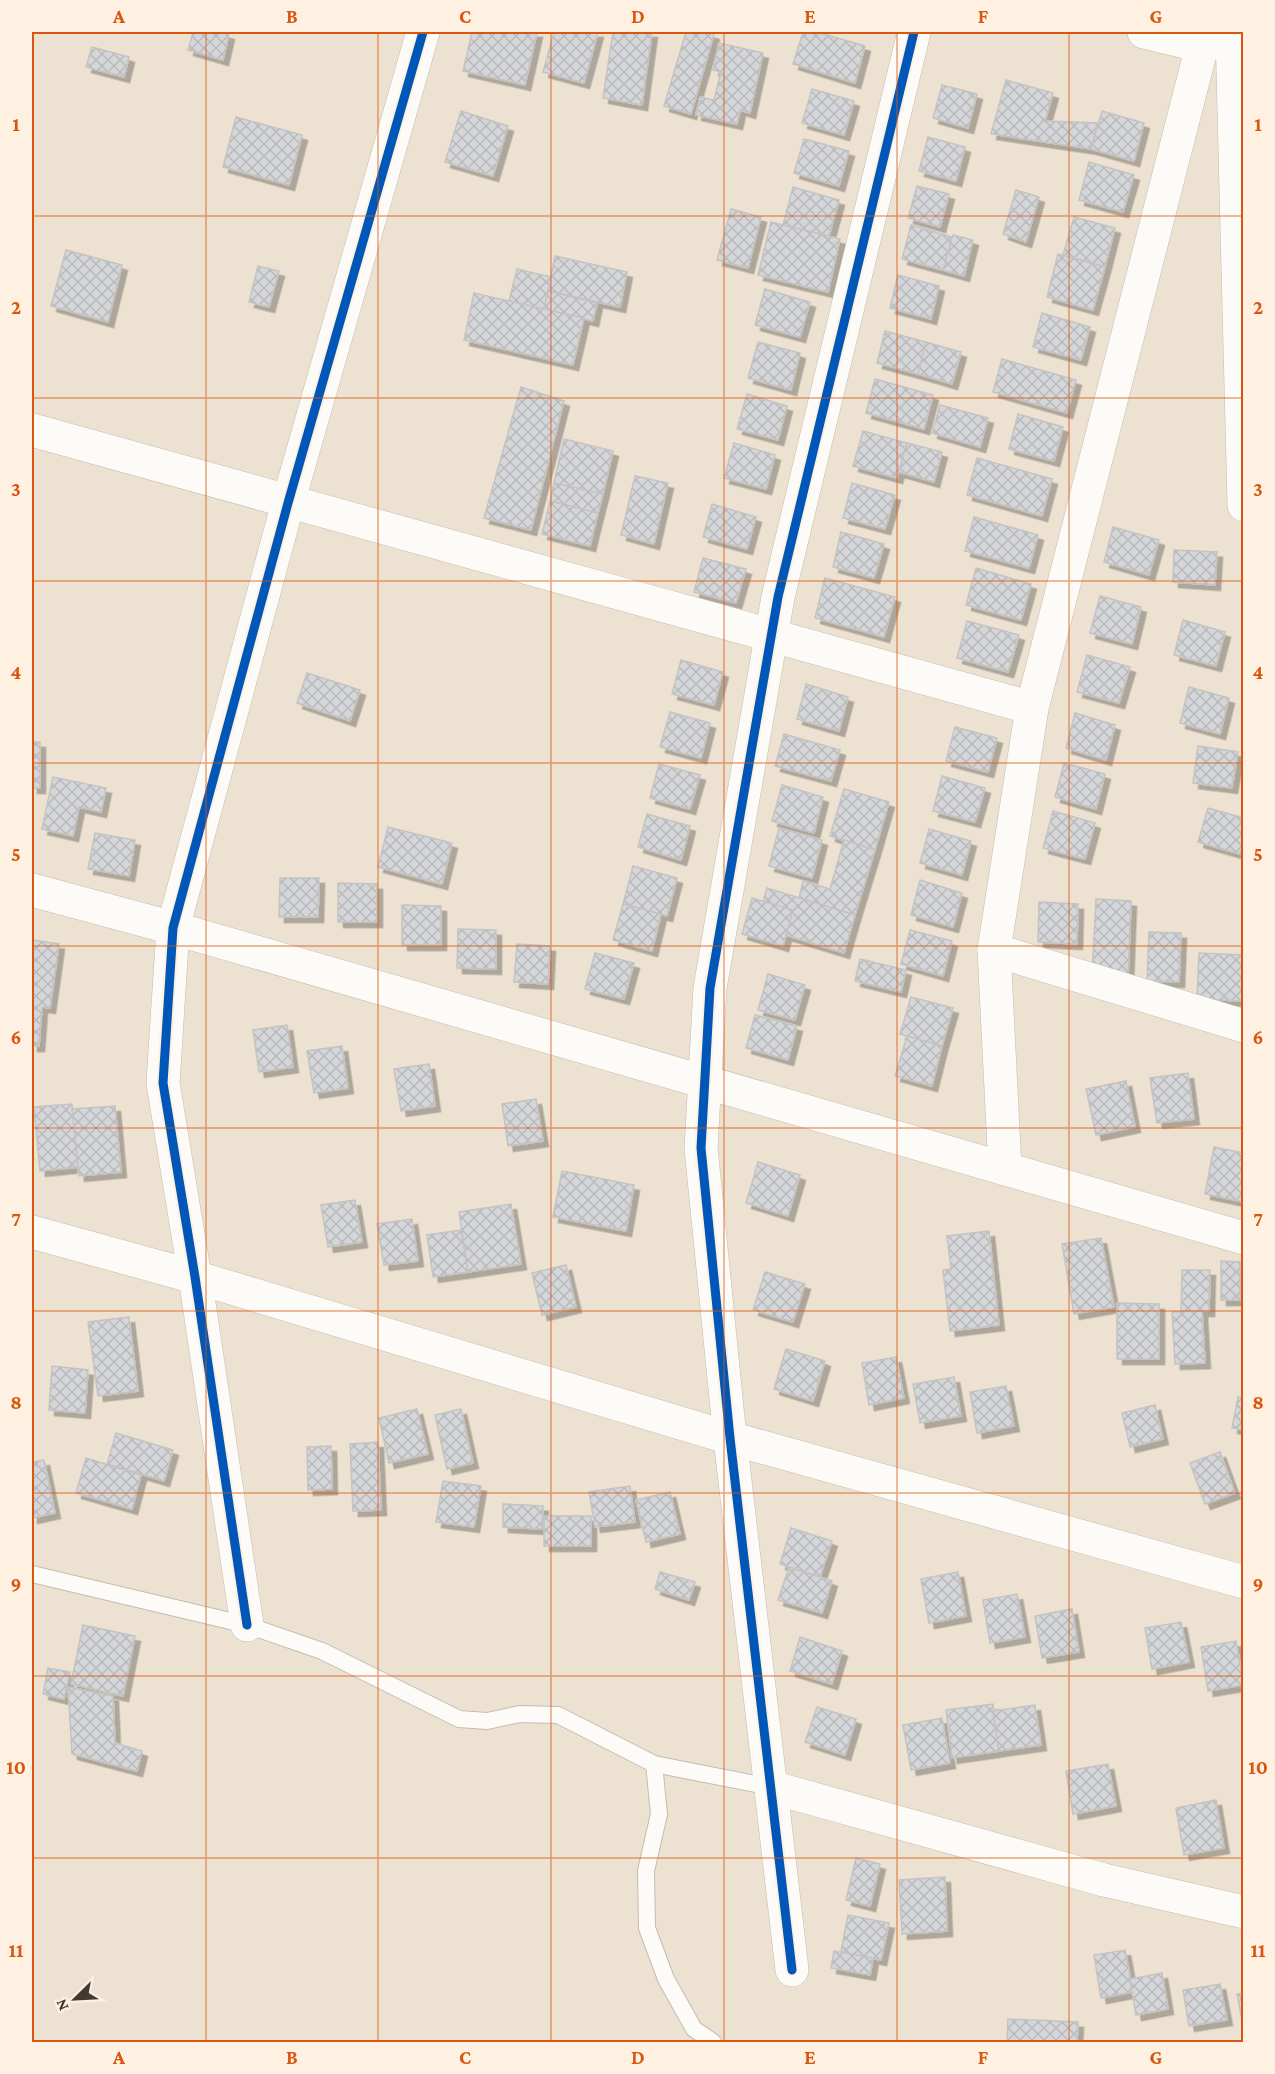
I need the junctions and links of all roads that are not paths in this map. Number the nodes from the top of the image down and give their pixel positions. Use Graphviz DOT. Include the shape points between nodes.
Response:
graph roads {
  1 [pos="423,32"];
  2 [pos="914,32"];
  3 [pos="1144,32"];
  4 [pos="1227,40"];
  5 [pos="32,430"];
  6 [pos="288,503"];
  7 [pos="1244,505"];
  8 [pos="772,635"];
  9 [pos="1032,708"];
  10 [pos="32,890"];
  11 [pos="173,928"];
  12 [pos="994,950"];
  13 [pos="1244,1026"];
  14 [pos="705,1082"];
  15 [pos="1005,1169"];
  16 [pos="32,1232"];
  17 [pos="1244,1238"];
  18 [pos="195,1277"];
  19 [pos="730,1438"];
  20 [pos="32,1574"];
  21 [pos="1244,1582"];
  22 [pos="247,1625"];
  23 [pos="654,1764"];
  24 [pos="771,1787"];
  25 [pos="1244,1912"];
  26 [pos="792,1970"];
  27 [pos="713,2043"];
  1 -- 6 [label="street"];
  2 -- 8 [label="street"];
  3 -- 4 [label="street"];
  4 -- 7 [label="street"];
  4 -- 9 [label="street"];
  5 -- 6 [label="street"];
  6 -- 8 [label="street"];
  6 -- 11 [label="street"];
  8 -- 9 [label="street"];
  8 -- 14 [label="street" via="710,988"];
  9 -- 12 [label="street"];
  10 -- 11 [label="street"];
  11 -- 14 [label="street"];
  11 -- 18 [label="street" via="163,1083"];
  12 -- 13 [label="street"];
  12 -- 15 [label="street"];
  14 -- 15 [label="street"];
  14 -- 19 [label="street" via="701,1149"];
  15 -- 17 [label="street"];
  16 -- 18 [label="street"];
  18 -- 19 [label="street"];
  18 -- 22 [label="street"];
  19 -- 21 [label="street"];
  19 -- 24 [label="street"];
  20 -- 22 [label="lane"];
  22 -- 23 [label="lane" via="321,1651 459,1719 487,1721 520,1714 558,1715"];
  23 -- 24 [label="lane"];
  23 -- 27 [label="lane" via="659,1814 646,1871 647,1928 666,1978 694,2029"];
  24 -- 25 [label="street" via="1104,1880"];
  24 -- 26 [label="street"];
}
